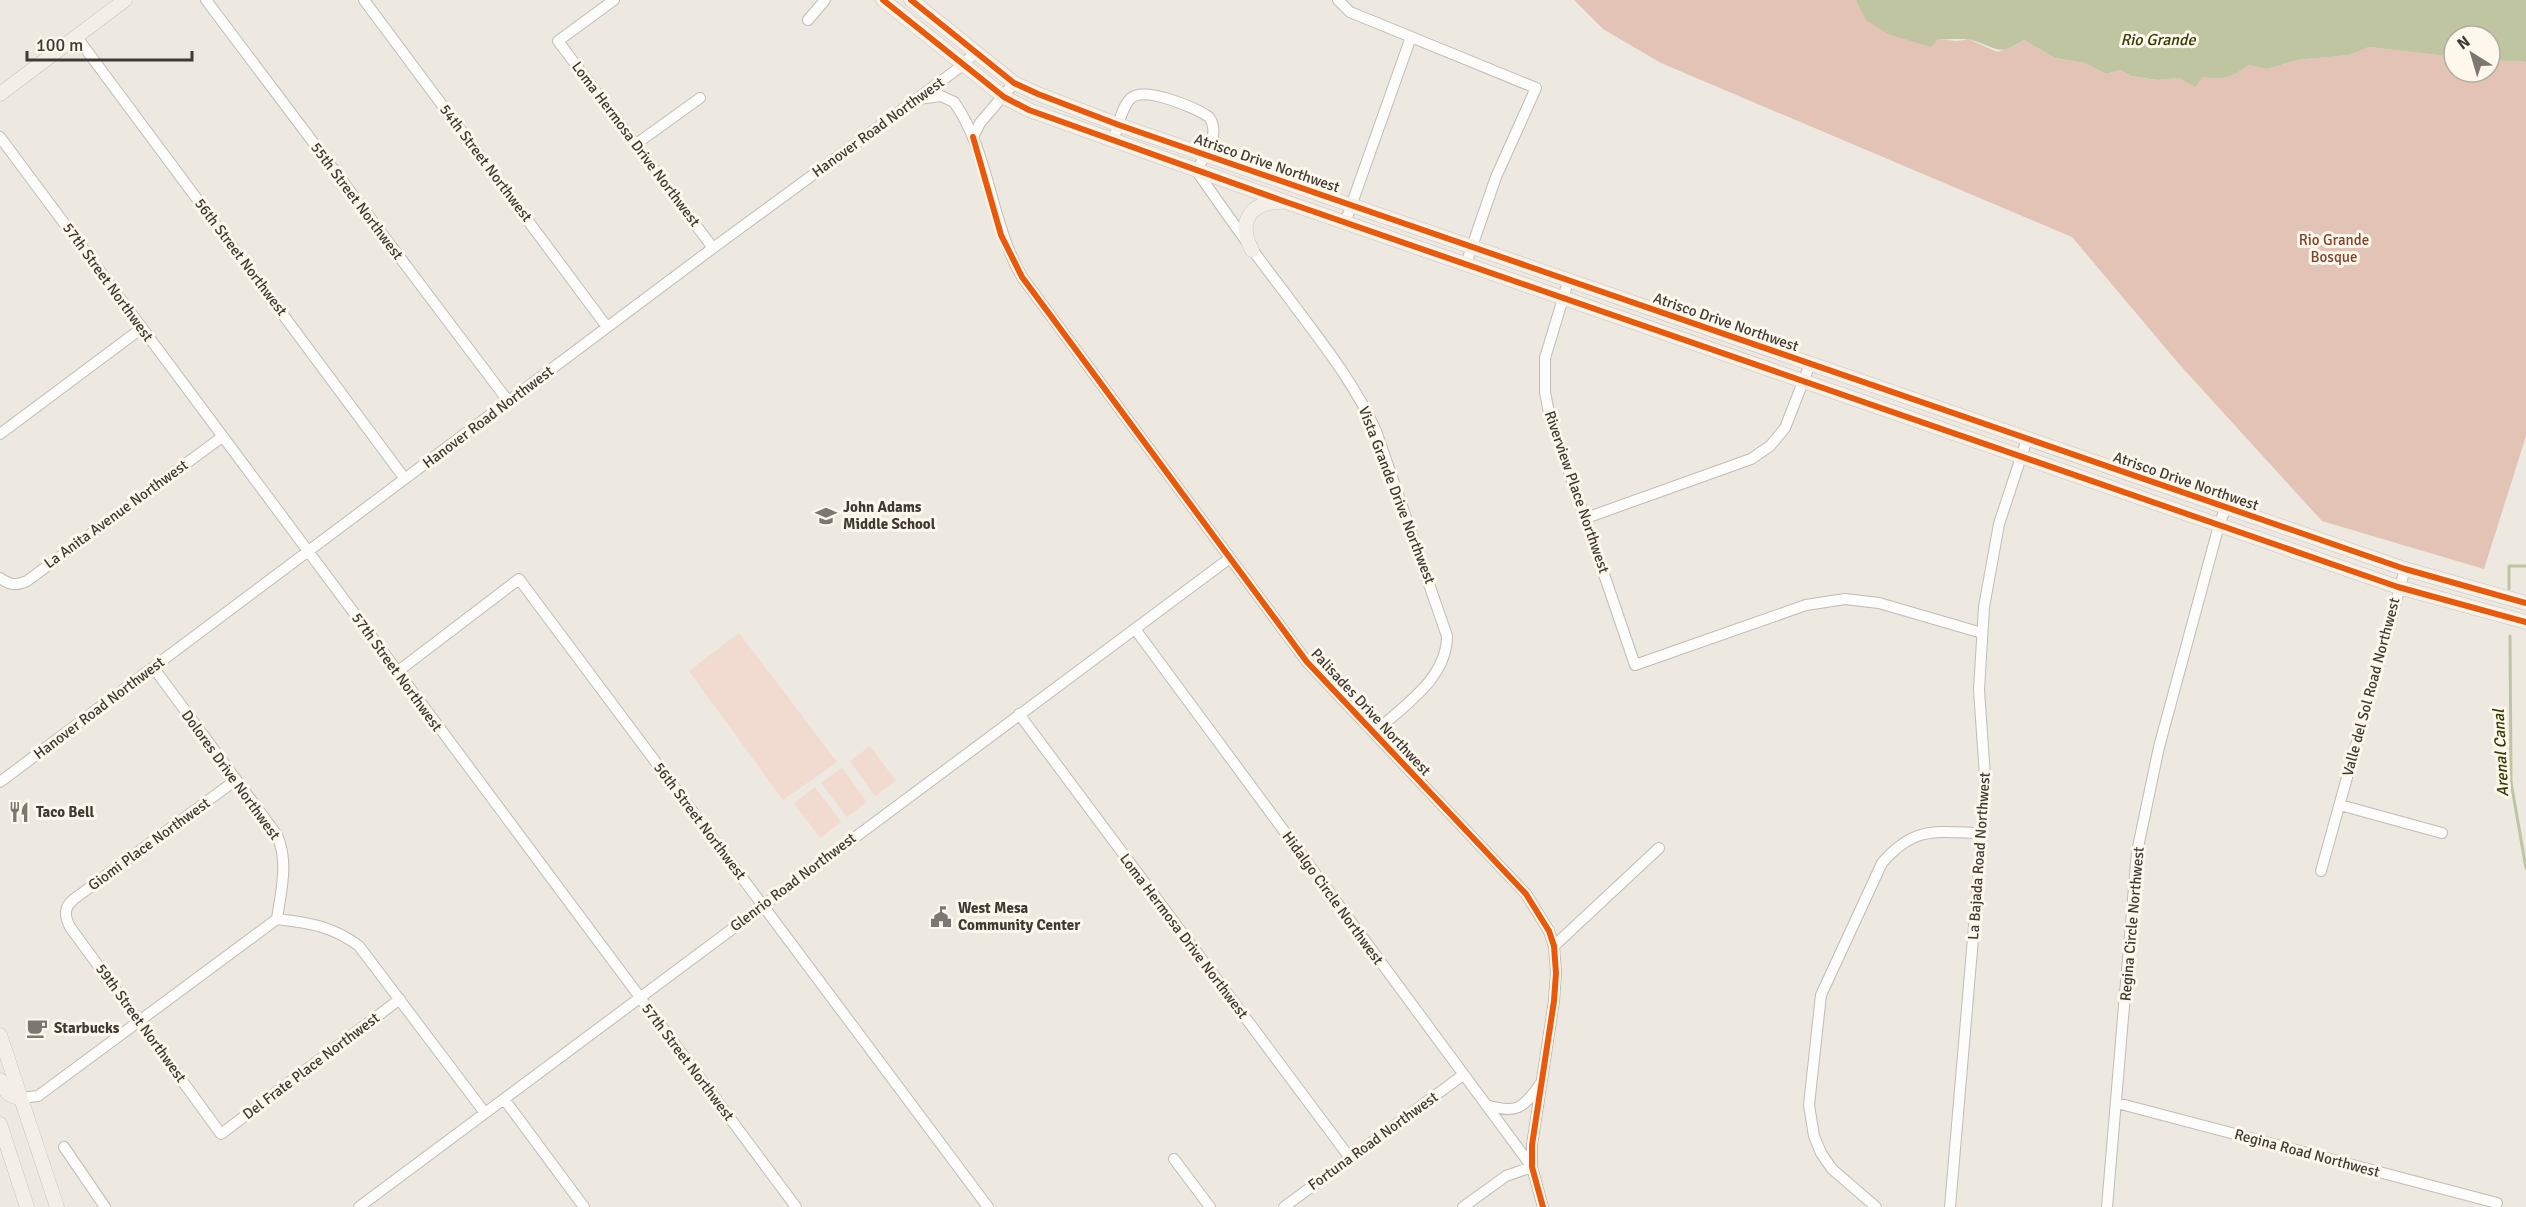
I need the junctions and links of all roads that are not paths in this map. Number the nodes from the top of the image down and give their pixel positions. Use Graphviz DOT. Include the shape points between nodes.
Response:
graph roads {
  1 [pos="125,0"];
  2 [pos="206,0"];
  3 [pos="363,0"];
  4 [pos="614,0"];
  5 [pos="825,0"];
  6 [pos="883,0"];
  7 [pos="911,0"];
  8 [pos="1338,0"];
  9 [pos="808,20"];
  10 [pos="76,36"];
  11 [pos="1411,37"];
  12 [pos="975,52"];
  13 [pos="963,65"];
  14 [pos="1014,83"];
  15 [pos="0,94"];
  16 [pos="1004,97"];
  17 [pos="700,98"];
  18 [pos="918,99"];
  19 [pos="1119,125"];
  20 [pos="0,136"];
  21 [pos="973,137"];
  22 [pos="1113,141"];
  23 [pos="636,144"];
  24 [pos="1207,155"];
  25 [pos="1196,170"];
  26 [pos="1286,202"];
  27 [pos="1352,205"];
  28 [pos="1345,222"];
  29 [pos="1472,246"];
  30 [pos="713,248"];
  31 [pos="1252,250"];
  32 [pos="1466,264"];
  33 [pos="1568,282"];
  34 [pos="1563,298"];
  35 [pos="607,327"];
  36 [pos="142,328"];
  37 [pos="1810,364"];
  38 [pos="1803,381"];
  39 [pos="507,401"];
  40 [pos="0,434"];
  41 [pos="222,436"];
  42 [pos="2027,439"];
  43 [pos="2021,456"];
  44 [pos="405,479"];
  45 [pos="2226,507"];
  46 [pos="1586,518"];
  47 [pos="2218,525"];
  48 [pos="308,553"];
  49 [pos="1230,558"];
  50 [pos="2405,569"];
  51 [pos="4,581"];
  52 [pos="2398,587"];
  53 [pos="2526,603"];
  54 [pos="2526,622"];
  55 [pos="1135,629"];
  56 [pos="1982,633"];
  57 [pos="153,667"];
  58 [pos="397,672"];
  59 [pos="1019,714"];
  60 [pos="1374,733"];
  61 [pos="236,780"];
  62 [pos="0,783"];
  63 [pos="2340,805"];
  64 [pos="2442,833"];
  65 [pos="1982,834"];
  66 [pos="1659,848"];
  67 [pos="2321,871"];
  68 [pos="763,904"];
  69 [pos="65,910"];
  70 [pos="277,919"];
  71 [pos="1554,946"];
  72 [pos="640,997"];
  73 [pos="400,999"];
  74 [pos="140,1021"];
  75 [pos="0,1035"];
  76 [pos="1463,1075"];
  77 [pos="0,1080"];
  78 [pos="1542,1082"];
  79 [pos="21,1098"];
  80 [pos="504,1099"];
  81 [pos="2117,1103"];
  82 [pos="1486,1104"];
  83 [pos="484,1113"];
  84 [pos="0,1124"];
  85 [pos="222,1134"];
  86 [pos="64,1147"];
  87 [pos="1350,1158"];
  88 [pos="1174,1159"];
  89 [pos="1532,1167"];
  90 [pos="372,1197"];
  91 [pos="2495,1205"];
  92 [pos="27,1207"];
  93 [pos="57,1207"];
  94 [pos="105,1207"];
  95 [pos="359,1207"];
  96 [pos="380,1207"];
  97 [pos="584,1207"];
  98 [pos="796,1207"];
  99 [pos="988,1207"];
  100 [pos="1210,1207"];
  101 [pos="1284,1207"];
  102 [pos="1463,1207"];
  103 [pos="1543,1207"];
  104 [pos="1876,1207"];
  105 [pos="1950,1207"];
  106 [pos="2107,1207"];
  1 -- 10 [label="main road"];
  2 -- 39 [label="street, 55th Street Northwest"];
  3 -- 35 [label="street, 54th Street Northwest"];
  4 -- 23 [label="street, Loma Hermosa Drive Northwest" via="558,41"];
  5 -- 9 [label="street"];
  6 -- 13 [label="main road, Atrisco Drive Northwest"];
  7 -- 12 [label="main road, Atrisco Drive Northwest"];
  8 -- 11 [label="street" via="1350,12"];
  10 -- 15 [label="main road"];
  10 -- 44 [label="street, 56th Street Northwest"];
  11 -- 27 [label="street"];
  11 -- 29 [label="street" via="1536,88 1496,177"];
  12 -- 13 [label="street, Hanover Road Northwest"];
  12 -- 14 [label="main road, Atrisco Drive Northwest"];
  13 -- 16 [label="main road, Atrisco Drive Northwest"];
  13 -- 18 [label="street, Hanover Road Northwest"];
  14 -- 16 [label="street"];
  14 -- 19 [label="main road, Atrisco Drive Northwest"];
  16 -- 21 [label="street" via="980,123"];
  16 -- 22 [label="main road, Atrisco Drive Northwest"];
  17 -- 23 [label="street"];
  18 -- 21 [label="street, Palisades Drive Northwest" via="941,96 954,102"];
  18 -- 30 [label="street, Hanover Road Northwest"];
  19 -- 22 [label="street"];
  19 -- 24 [label="main road, Atrisco Drive Northwest"];
  19 -- 24 [label="street" via="1131,98 1152,94 1209,117 1214,132"];
  20 -- 36 [label="street, 57th Street Northwest"];
  21 -- 49 [label="street, Palisades Drive Northwest" via="1001,235 1022,277"];
  22 -- 25 [label="main road, Atrisco Drive Northwest"];
  23 -- 30 [label="street, Loma Hermosa Drive Northwest"];
  24 -- 25 [label="street"];
  24 -- 27 [label="main road, Atrisco Drive Northwest"];
  25 -- 26 [label="main road, Atrisco Drive Northwest"];
  25 -- 31 [label="street, Vista Grande Drive Northwest"];
  26 -- 28 [label="main road, Atrisco Drive Northwest"];
  26 -- 31 [label="main road" via="1264,204 1252,212 1245,231"];
  27 -- 28 [label="street"];
  27 -- 29 [label="main road, Atrisco Drive Northwest"];
  28 -- 32 [label="main road, Atrisco Drive Northwest"];
  29 -- 32 [label="street"];
  29 -- 33 [label="main road, Atrisco Drive Northwest"];
  30 -- 35 [label="street, Hanover Road Northwest"];
  31 -- 60 [label="street, Vista Grande Drive Northwest" via="1361,400 1382,447 1446,629 1446,652 1435,675"];
  32 -- 34 [label="main road, Atrisco Drive Northwest"];
  33 -- 34 [label="street, Riverview Place Northwest"];
  33 -- 37 [label="main road, Atrisco Drive Northwest"];
  34 -- 38 [label="main road, Atrisco Drive Northwest"];
  34 -- 46 [label="street, Riverview Place Northwest" via="1545,358 1545,392"];
  35 -- 39 [label="street, Hanover Road Northwest"];
  36 -- 40 [label="street"];
  36 -- 41 [label="street, 57th Street Northwest"];
  37 -- 38 [label="street"];
  37 -- 42 [label="main road, Atrisco Drive Northwest"];
  38 -- 43 [label="main road, Atrisco Drive Northwest"];
  38 -- 46 [label="street" via="1785,428 1770,446 1751,459"];
  39 -- 44 [label="street, Hanover Road Northwest"];
  41 -- 48 [label="street, 57th Street Northwest"];
  41 -- 51 [label="street, La Anita Avenue Northwest" via="27,580 19,585"];
  42 -- 43 [label="street, La Bajada Road Northwest"];
  42 -- 45 [label="main road, Atrisco Drive Northwest"];
  43 -- 47 [label="main road, Atrisco Drive Northwest"];
  43 -- 56 [label="street, La Bajada Road Northwest" via="1999,524"];
  44 -- 48 [label="street, Hanover Road Northwest"];
  45 -- 47 [label="street, Regina Circle Northwest"];
  45 -- 50 [label="main road, Atrisco Drive Northwest"];
  46 -- 56 [label="street, Riverview Place Northwest" via="1635,665 1806,605 1845,599 1879,603"];
  47 -- 52 [label="main road, Atrisco Drive Northwest"];
  47 -- 81 [label="street, Regina Circle Northwest" via="2159,747 2137,852"];
  48 -- 57 [label="street, Hanover Road Northwest"];
  48 -- 58 [label="street, 57th Street Northwest"];
  49 -- 55 [label="street, Glenrio Road Northwest"];
  49 -- 60 [label="street, Palisades Drive Northwest" via="1307,662"];
  50 -- 52 [label="street, Valle del Sol Road Northwest"];
  50 -- 53 [label="main road, Atrisco Drive Northwest"];
  52 -- 54 [label="main road, Atrisco Drive Northwest"];
  52 -- 63 [label="street, Valle del Sol Road Northwest"];
  55 -- 59 [label="street, Glenrio Road Northwest"];
  55 -- 76 [label="street, Hidalgo Circle Northwest"];
  56 -- 65 [label="street, La Bajada Road Northwest"];
  57 -- 61 [label="street, Dolores Drive Northwest"];
  57 -- 62 [label="street, Hanover Road Northwest"];
  58 -- 68 [label="street, 56th Street Northwest" via="519,579"];
  58 -- 72 [label="street, 57th Street Northwest"];
  59 -- 68 [label="street, Glenrio Road Northwest"];
  59 -- 87 [label="street, Loma Hermosa Drive Northwest"];
  60 -- 71 [label="street, Palisades Drive Northwest" via="1526,894 1540,913"];
  61 -- 69 [label="street, Giomi Place Northwest"];
  61 -- 70 [label="street, Dolores Drive Northwest" via="277,835 284,851"];
  63 -- 64 [label="street"];
  63 -- 67 [label="street, Valle del Sol Road Northwest"];
  65 -- 104 [label="street" via="1929,832 1911,837 1894,850 1882,863 1821,995 1809,1105 1814,1136 1832,1169"];
  65 -- 105 [label="street, La Bajada Road Northwest"];
  66 -- 71 [label="street"];
  68 -- 72 [label="street, Glenrio Road Northwest"];
  68 -- 99 [label="street, 56th Street Northwest"];
  69 -- 74 [label="street, 59th Street Northwest" via="70,927"];
  70 -- 73 [label="street" via="343,934 359,946"];
  70 -- 74 [label="street"];
  71 -- 78 [label="street, Palisades Drive Northwest" via="1556,987"];
  72 -- 80 [label="street, Glenrio Road Northwest"];
  72 -- 98 [label="street, 57th Street Northwest"];
  73 -- 83 [label="street"];
  73 -- 85 [label="street, Del Frate Place Northwest"];
  74 -- 79 [label="street" via="38,1096"];
  74 -- 85 [label="street, 59th Street Northwest"];
  75 -- 79 [label="main road"];
  76 -- 82 [label="street, Hidalgo Circle Northwest"];
  76 -- 87 [label="street, Fortuna Road Northwest"];
  77 -- 79 [label="main road" via="5,1092"];
  78 -- 82 [label="street" via="1521,1107 1502,1110"];
  78 -- 89 [label="street, Palisades Drive Northwest" via="1534,1124"];
  79 -- 93 [label="main road"];
  80 -- 83 [label="street, Glenrio Road Northwest"];
  80 -- 97 [label="street"];
  81 -- 91 [label="street, Regina Road Northwest"];
  81 -- 106 [label="street, Regina Circle Northwest"];
  82 -- 89 [label="street, Hidalgo Circle Northwest"];
  83 -- 90 [label="street, Glenrio Road Northwest"];
  84 -- 92 [label="main road"];
  86 -- 94 [label="street"];
  87 -- 101 [label="street, Fortuna Road Northwest"];
  88 -- 100 [label="street"];
  89 -- 102 [label="street" via="1506,1176"];
  89 -- 103 [label="street, Palisades Drive Northwest"];
  90 -- 95 [label="street, Glenrio Road Northwest"];
  90 -- 96 [label="street"];
}
